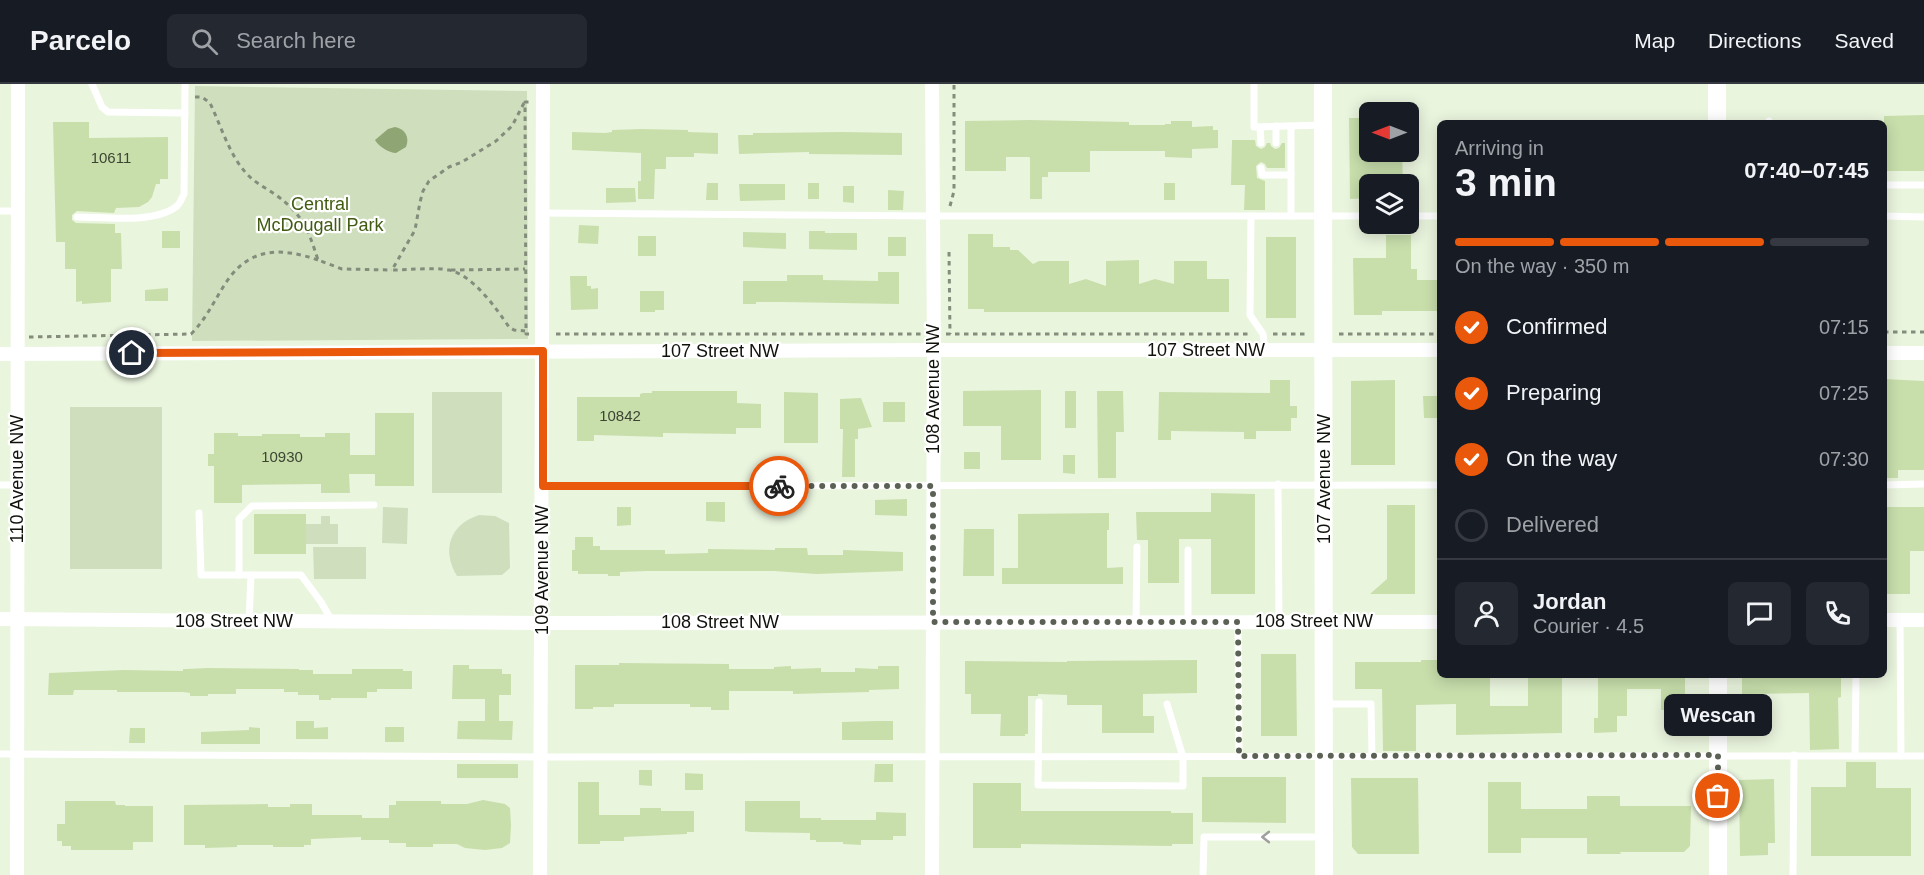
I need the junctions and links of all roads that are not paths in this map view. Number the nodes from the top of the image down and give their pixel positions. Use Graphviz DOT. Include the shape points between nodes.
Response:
graph roads {
  1 [pos="18,84"];
  2 [pos="93,84"];
  3 [pos="185,84"];
  4 [pos="543,84"];
  5 [pos="932,84"];
  6 [pos="1254,84"];
  7 [pos="1323,84"];
  8 [pos="1717,84"];
  9 [pos="185,113"];
  10 [pos="1717,120"];
  11 [pos="1323,125"];
  12 [pos="1276,126"];
  13 [pos="1291,126"];
  14 [pos="1260,127"];
  15 [pos="1261,143"];
  16 [pos="1276,143"];
  17 [pos="1261,168"];
  18 [pos="1291,175"];
  19 [pos="1887,185"];
  20 [pos="1924,185"];
  21 [pos="0,211"];
  22 [pos="17,211"];
  23 [pos="543,213"];
  24 [pos="933,216"];
  25 [pos="1251,216"];
  26 [pos="1291,216"];
  27 [pos="1324,216"];
  28 [pos="1359,216"];
  29 [pos="1419,216"];
  30 [pos="1437,216"];
  31 [pos="1887,216"];
  32 [pos="1924,216"];
  33 [pos="77,218"];
  34 [pos="1324,342"];
  35 [pos="934,350"];
  36 [pos="1265,350"];
  37 [pos="1437,350"];
  38 [pos="543,351"];
  39 [pos="1887,353"];
  40 [pos="1924,353"];
  41 [pos="0,354"];
  42 [pos="16,354"];
  43 [pos="1278,484"];
  44 [pos="1324,484"];
  45 [pos="1437,484"];
  46 [pos="1924,484"];
  47 [pos="0,485"];
  48 [pos="18,485"];
  49 [pos="1887,485"];
  50 [pos="543,486"];
  51 [pos="933,486"];
  52 [pos="374,506"];
  53 [pos="199,513"];
  54 [pos="1137,547"];
  55 [pos="1188,549"];
  56 [pos="239,575"];
  57 [pos="251,575"];
  58 [pos="0,619"];
  59 [pos="17,619"];
  60 [pos="1887,620"];
  61 [pos="1900,620"];
  62 [pos="1924,620"];
  63 [pos="249,621"];
  64 [pos="332,621"];
  65 [pos="1136,621"];
  66 [pos="1188,621"];
  67 [pos="1324,621"];
  68 [pos="1437,621"];
  69 [pos="933,622"];
  70 [pos="1238,622"];
  71 [pos="1279,622"];
  72 [pos="542,623"];
  73 [pos="1718,678"];
  74 [pos="1856,678"];
  75 [pos="1039,702"];
  76 [pos="1167,704"];
  77 [pos="1324,704"];
  78 [pos="0,754"];
  79 [pos="17,754"];
  80 [pos="1718,755"];
  81 [pos="932,756"];
  82 [pos="1239,756"];
  83 [pos="1794,756"];
  84 [pos="1855,756"];
  85 [pos="1901,756"];
  86 [pos="1924,756"];
  87 [pos="541,757"];
  88 [pos="1038,757"];
  89 [pos="1183,757"];
  90 [pos="1324,757"];
  91 [pos="1372,757"];
  92 [pos="1324,837"];
  93 [pos="17,875"];
  94 [pos="540,875"];
  95 [pos="932,875"];
  96 [pos="1203,875"];
  97 [pos="1324,875"];
  98 [pos="1718,875"];
  99 [pos="1793,875"];
  1 -- 22 [label="street, 110 Avenue NW"];
  2 -- 9 [label="lane" via="108,112"];
  3 -- 9 [label="lane"];
  4 -- 23 [label="street, 109 Avenue NW"];
  5 -- 24 [label="street, 108 Avenue NW"];
  6 -- 14 [label="lane" via="1254,127"];
  7 -- 11 [label="main road, 107 Avenue NW"];
  8 -- 10 [label="main road"];
  9 -- 33 [label="lane" via="184,194 178,205 148,217"];
  11 -- 13 [label="lane"];
  11 -- 27 [label="main road, 107 Avenue NW"];
  12 -- 13 [label="lane"];
  12 -- 14 [label="lane"];
  12 -- 16 [label="lane"];
  13 -- 18 [label="lane"];
  14 -- 15 [label="lane"];
  17 -- 18 [label="lane" via="1262,175 1277,171"];
  18 -- 26 [label="lane"];
  19 -- 20 [label="lane"];
  21 -- 22 [label="lane"];
  22 -- 42 [label="street, 110 Avenue NW"];
  23 -- 24 [label="lane"];
  23 -- 38 [label="street, 109 Avenue NW"];
  24 -- 25 [label="lane"];
  24 -- 35 [label="street, 108 Avenue NW"];
  25 -- 26 [label="lane"];
  25 -- 36 [label="lane" via="1250,315 1263,334"];
  26 -- 27 [label="lane"];
  27 -- 28 [label="lane"];
  27 -- 34 [label="main road, 107 Avenue NW"];
  29 -- 30 [label="lane"];
  31 -- 32 [label="lane"];
  34 -- 36 [label="street, 107 Street NW"];
  34 -- 37 [label="street, 107 Street NW"];
  34 -- 44 [label="main road, 107 Avenue NW"];
  35 -- 36 [label="street, 107 Street NW"];
  35 -- 38 [label="street, 107 Street NW"];
  35 -- 51 [label="street, 108 Avenue NW"];
  38 -- 42 [label="street, 107 Street NW"];
  38 -- 50 [label="street, 109 Avenue NW"];
  39 -- 40 [label="street"];
  41 -- 42 [label="street, 107 Street NW"];
  42 -- 48 [label="street, 110 Avenue NW"];
  43 -- 44 [label="lane"];
  43 -- 51 [label="lane"];
  43 -- 71 [label="lane"];
  44 -- 45 [label="lane"];
  44 -- 67 [label="main road, 107 Avenue NW"];
  46 -- 49 [label="lane"];
  47 -- 48 [label="lane"];
  48 -- 59 [label="street, 110 Avenue NW"];
  50 -- 51 [label="lane"];
  50 -- 72 [label="street, 109 Avenue NW"];
  51 -- 69 [label="street, 108 Avenue NW"];
  52 -- 56 [label="lane" via="252,506 239,519"];
  53 -- 56 [label="lane" via="201,575"];
  54 -- 65 [label="lane"];
  55 -- 66 [label="lane"];
  56 -- 57 [label="lane"];
  57 -- 63 [label="lane"];
  57 -- 64 [label="lane" via="301,575"];
  58 -- 59 [label="street, 108 Street NW"];
  59 -- 63 [label="street, 108 Street NW"];
  59 -- 79 [label="street, 110 Avenue NW"];
  60 -- 61 [label="street"];
  61 -- 62 [label="street"];
  61 -- 85 [label="lane"];
  63 -- 64 [label="street, 108 Street NW"];
  64 -- 72 [label="street, 108 Street NW"];
  65 -- 66 [label="street, 108 Street NW"];
  65 -- 69 [label="street, 108 Street NW"];
  66 -- 70 [label="street, 108 Street NW"];
  67 -- 68 [label="street, 108 Street NW"];
  67 -- 71 [label="street, 108 Street NW"];
  67 -- 77 [label="main road, 107 Avenue NW"];
  69 -- 72 [label="street, 108 Street NW"];
  69 -- 81 [label="street, 108 Avenue NW"];
  70 -- 71 [label="street, 108 Street NW"];
  70 -- 82 [label="lane"];
  72 -- 87 [label="street, 109 Avenue NW"];
  73 -- 80 [label="main road"];
  74 -- 84 [label="lane"];
  75 -- 88 [label="lane"];
  76 -- 89 [label="lane"];
  77 -- 90 [label="main road, 107 Avenue NW"];
  77 -- 91 [label="lane" via="1371,704"];
  78 -- 79 [label="lane"];
  79 -- 87 [label="lane"];
  79 -- 93 [label="street, 110 Avenue NW"];
  80 -- 83 [label="lane"];
  80 -- 91 [label="lane"];
  80 -- 98 [label="main road"];
  81 -- 87 [label="lane"];
  81 -- 88 [label="lane"];
  81 -- 95 [label="street, 108 Avenue NW"];
  82 -- 89 [label="lane"];
  82 -- 90 [label="lane"];
  83 -- 84 [label="lane"];
  83 -- 99 [label="lane"];
  84 -- 85 [label="lane"];
  85 -- 86 [label="lane"];
  87 -- 94 [label="street, 109 Avenue NW"];
  88 -- 89 [label="lane"];
  88 -- 89 [label="lane" via="1038,785 1183,786"];
  90 -- 91 [label="lane"];
  90 -- 92 [label="main road, 107 Avenue NW"];
  92 -- 96 [label="lane, one-way" via="1204,837"];
  92 -- 97 [label="main road, 107 Avenue NW"];
}
